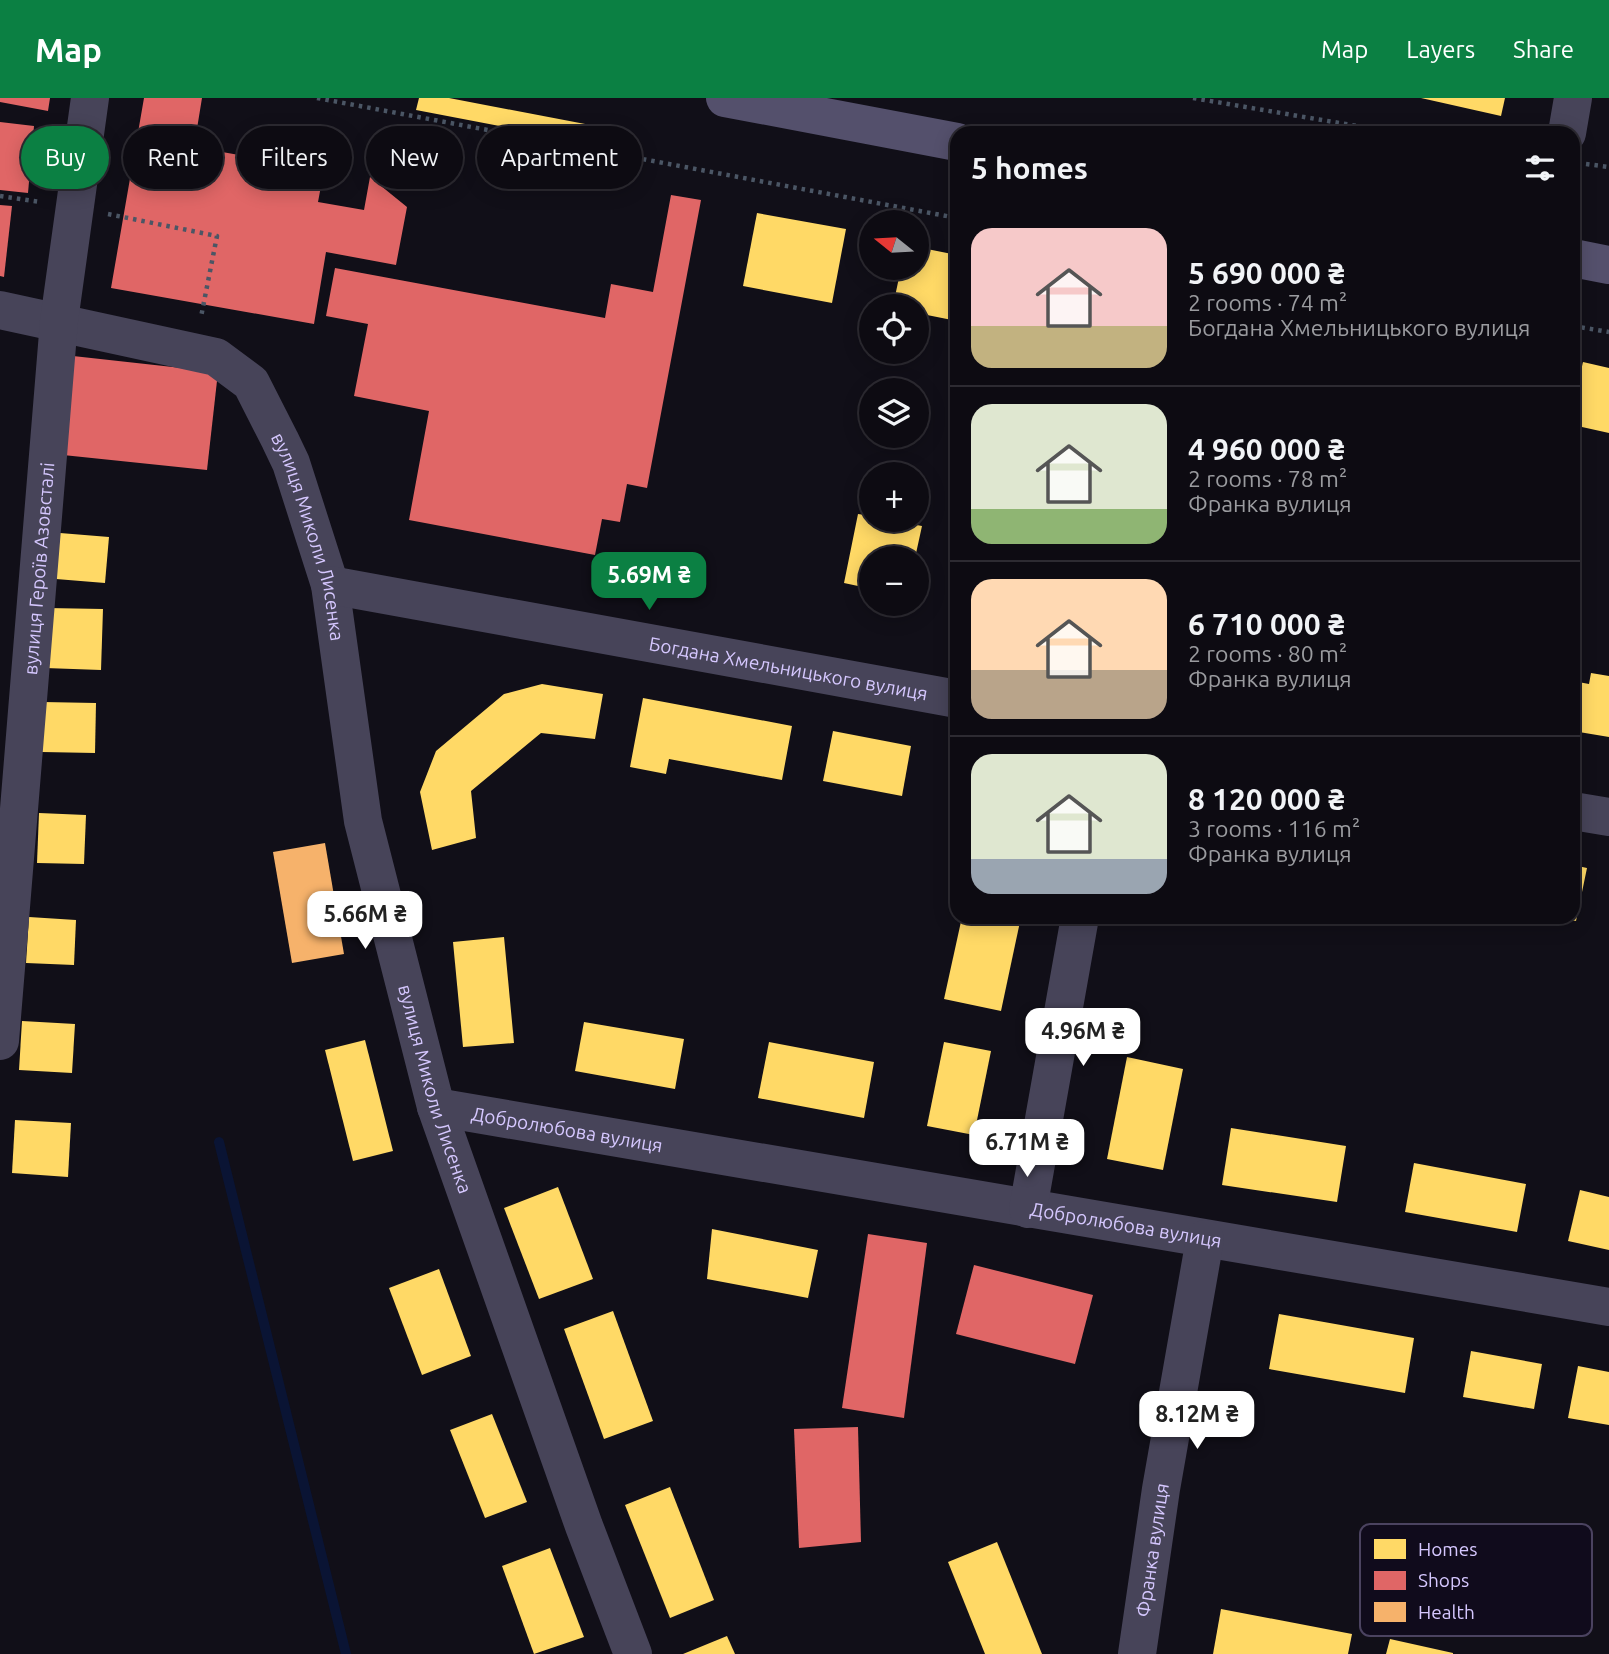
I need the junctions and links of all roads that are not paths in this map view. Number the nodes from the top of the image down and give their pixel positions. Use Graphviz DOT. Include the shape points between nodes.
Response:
graph roads {
  1 [pos="90,98"];
  2 [pos="726,98"];
  3 [pos="1573,98"];
  4 [pos="1568,126"];
  5 [pos="950,141"];
  6 [pos="1580,259"];
  7 [pos="1609,265"];
  8 [pos="0,310"];
  9 [pos="60,321"];
  10 [pos="330,584"];
  11 [pos="950,698"];
  12 [pos="1580,812"];
  13 [pos="1609,817"];
  14 [pos="1079,924"];
  15 [pos="0,1041"];
  16 [pos="436,1107"];
  17 [pos="1028,1209"];
  18 [pos="1205,1239"];
  19 [pos="1609,1307"];
  20 [pos="633,1654"];
  21 [pos="1137,1654"];
  1 -- 9 [label="street, вулиця Героїв Азовсталі"];
  2 -- 5 [label="street"];
  3 -- 4 [label="street"];
  6 -- 7 [label="street"];
  8 -- 9 [label="street, вулиця Миколи Лисенка"];
  9 -- 10 [label="street, вулиця Миколи Лисенка" via="216,357 251,383 290,464"];
  9 -- 15 [label="street, вулиця Героїв Азовсталі"];
  10 -- 11 [label="street, Богдана Хмельницького вулиця"];
  10 -- 16 [label="street, вулиця Миколи Лисенка" via="363,821"];
  12 -- 13 [label="street"];
  14 -- 17 [label="street"];
  16 -- 17 [label="street, Добролюбова вулиця"];
  16 -- 20 [label="street, вулиця Миколи Лисенка"];
  17 -- 18 [label="street, Добролюбова вулиця"];
  18 -- 19 [label="street, Добролюбова вулиця"];
  18 -- 21 [label="street, Франка вулиця"];
}
